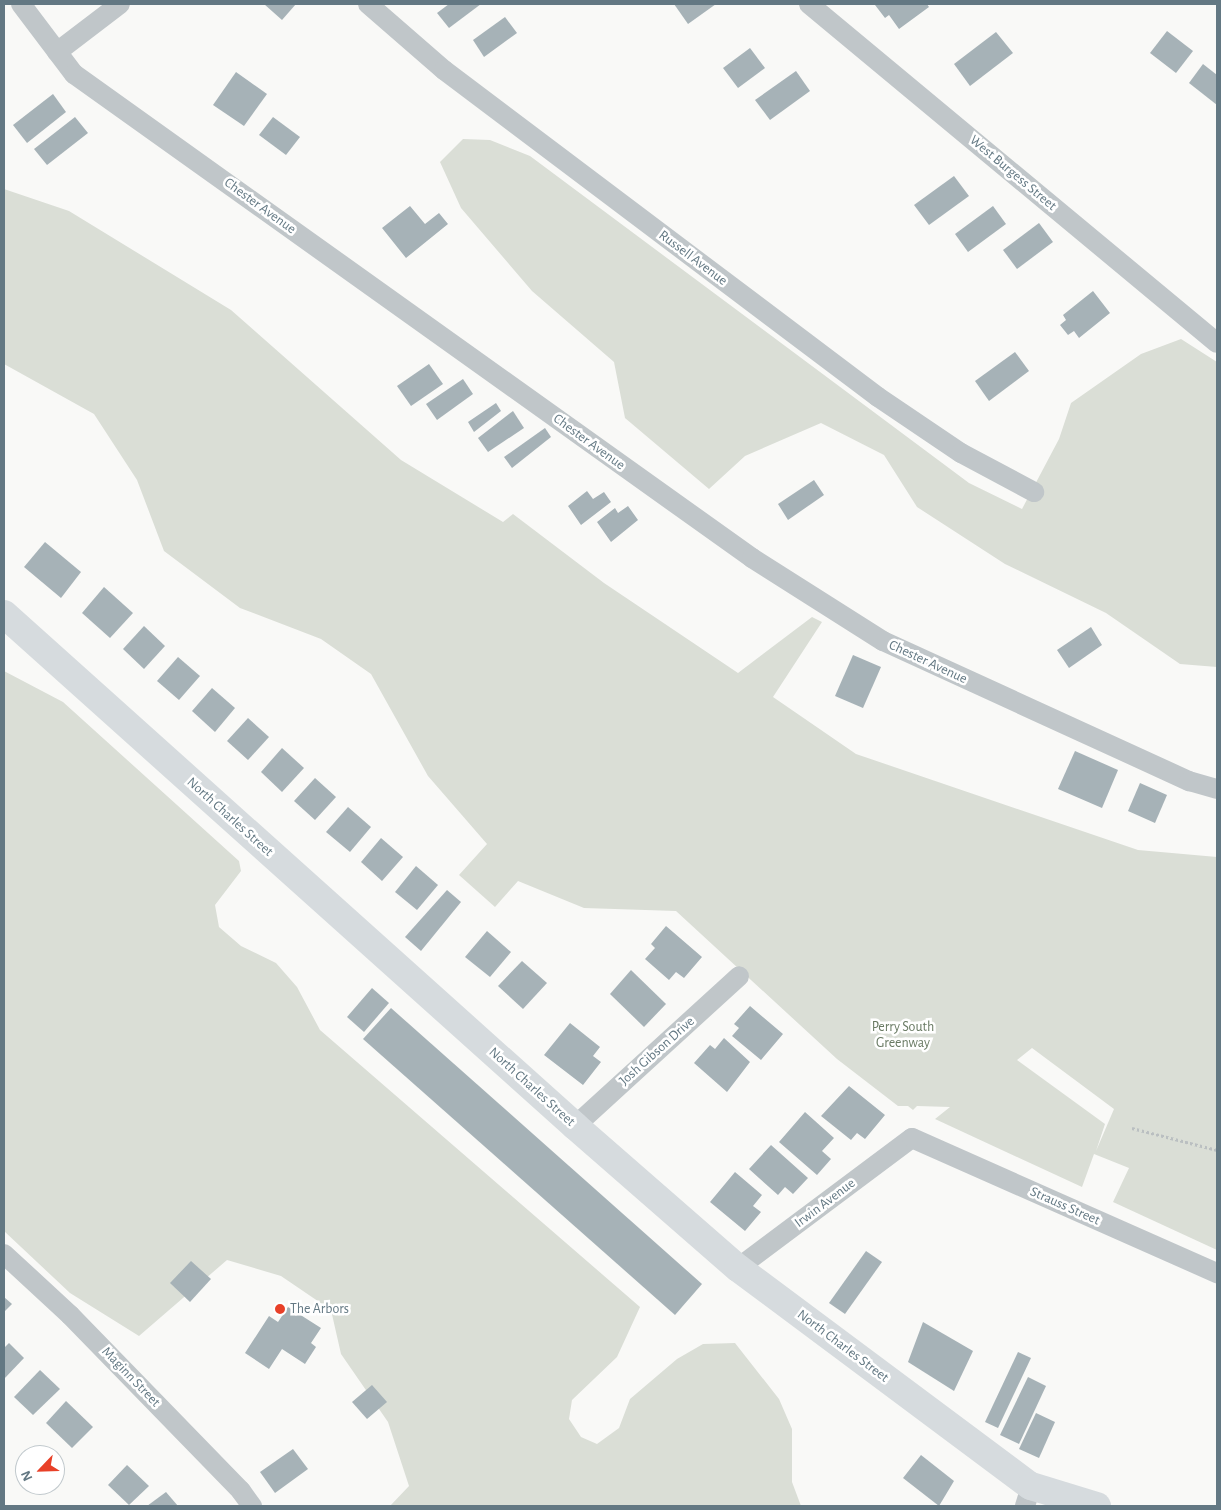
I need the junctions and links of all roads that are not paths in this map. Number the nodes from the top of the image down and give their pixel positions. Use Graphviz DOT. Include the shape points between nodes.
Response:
graph roads {
  1 [pos="21,4"];
  2 [pos="120,4"];
  3 [pos="368,4"];
  4 [pos="809,4"];
  5 [pos="57,52"];
  6 [pos="1217,343"];
  7 [pos="1034,492"];
  8 [pos="4,614"];
  9 [pos="1217,789"];
  10 [pos="739,976"];
  11 [pos="575,1126"];
  12 [pos="912,1138"];
  13 [pos="4,1254"];
  14 [pos="738,1268"];
  15 [pos="1217,1273"];
  16 [pos="1028,1496"];
  17 [pos="252,1506"];
  18 [pos="1097,1506"];
  1 -- 5 [label="street, Chester Avenue"];
  2 -- 5 [label="street"];
  3 -- 7 [label="street, Russell Avenue" via="444,70 878,397 961,453"];
  4 -- 6 [label="street, West Burgess Street"];
  5 -- 9 [label="street, Chester Avenue" via="74,74 752,558 883,641 1189,781"];
  8 -- 11 [label="street, North Charles Street"];
  10 -- 11 [label="street, Josh Gibson Drive"];
  11 -- 14 [label="street, North Charles Street"];
  12 -- 14 [label="street, Irwin Avenue"];
  12 -- 15 [label="street, Strauss Street"];
  13 -- 17 [label="street, Maginn Street" via="77,1322"];
  14 -- 16 [label="street, North Charles Street"];
  16 -- 18 [label="street, North Charles Street"];
}
